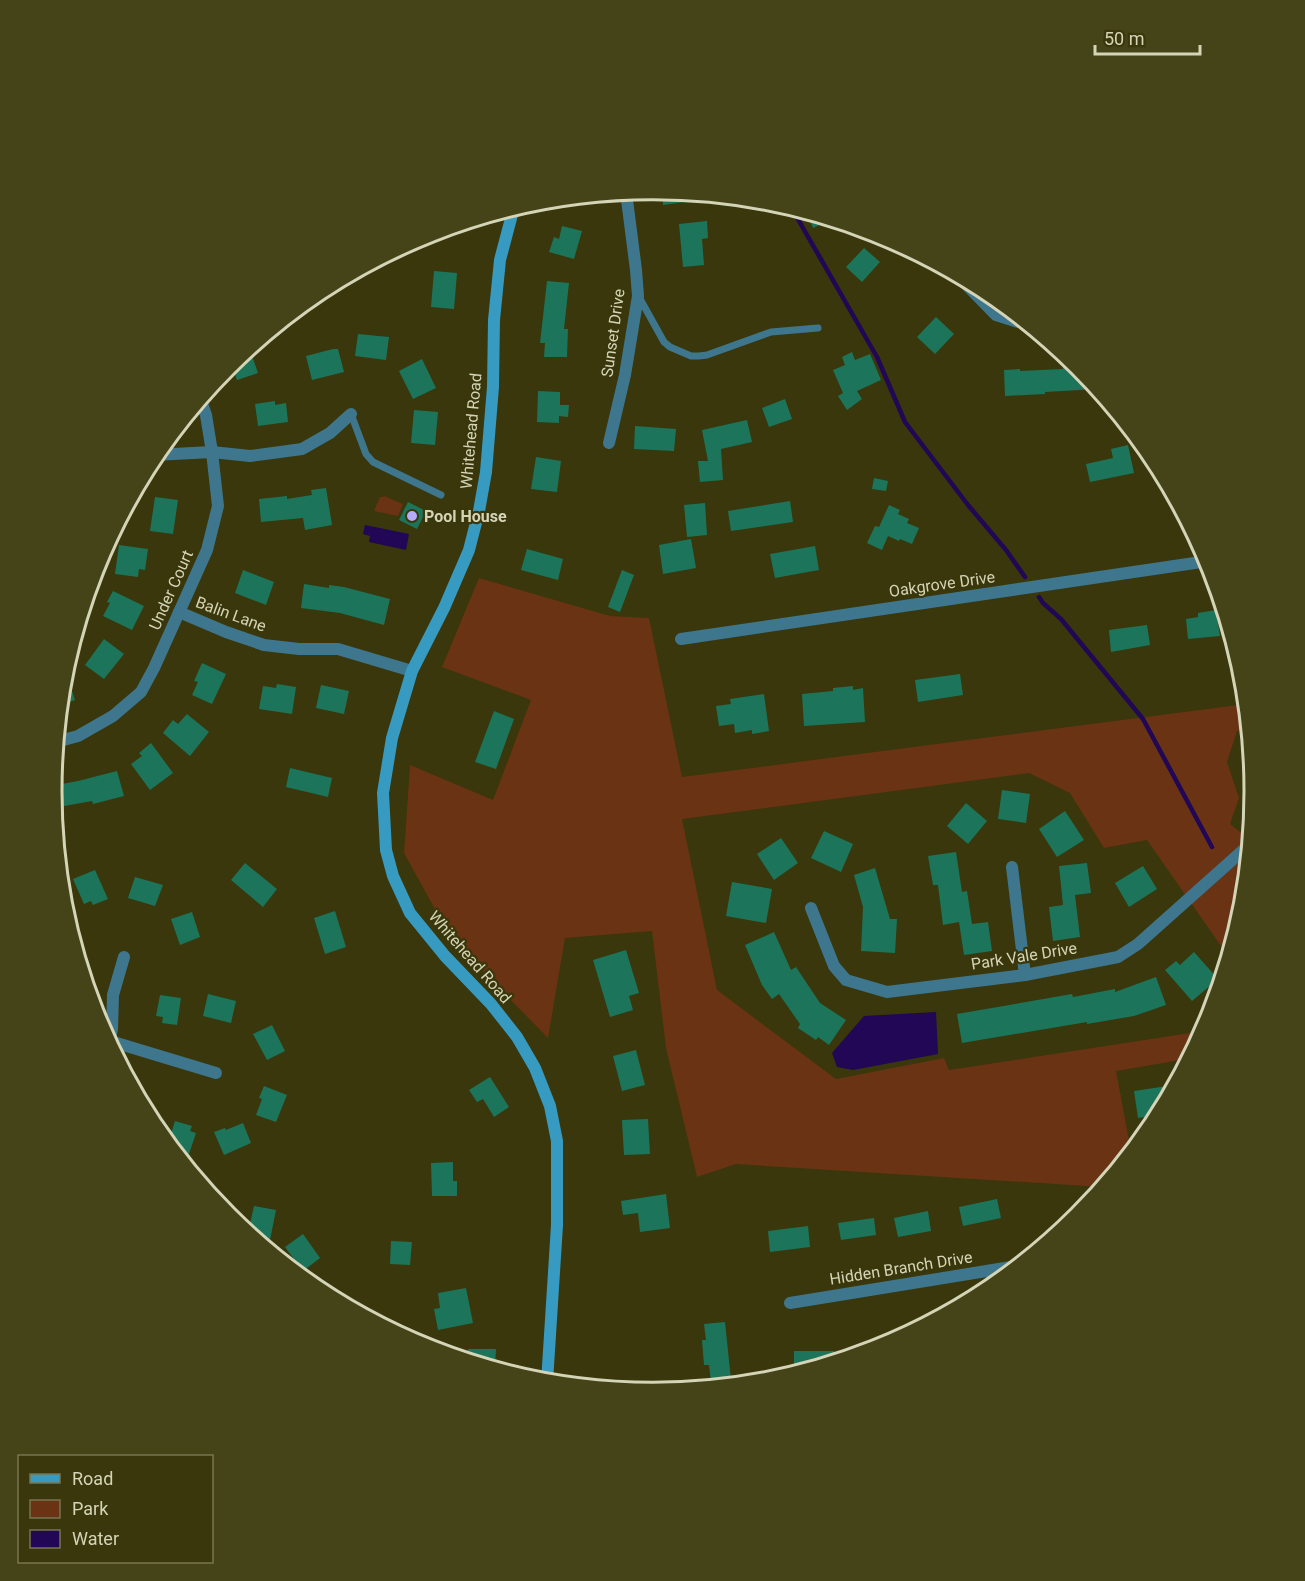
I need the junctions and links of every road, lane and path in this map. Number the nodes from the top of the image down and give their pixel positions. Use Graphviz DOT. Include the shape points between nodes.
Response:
graph roads {
  1 [pos="627,201"];
  2 [pos="511,217"];
  3 [pos="638,296"];
  4 [pos="980,298"];
  5 [pos="1007,319"];
  6 [pos="818,328"];
  7 [pos="203,407"];
  8 [pos="351,414"];
  9 [pos="609,443"];
  10 [pos="213,452"];
  11 [pos="167,454"];
  12 [pos="441,495"];
  13 [pos="1198,563"];
  14 [pos="179,612"];
  15 [pos="681,639"];
  16 [pos="411,671"];
  17 [pos="64,740"];
  18 [pos="1239,853"];
  19 [pos="1012,867"];
  20 [pos="811,908"];
  21 [pos="123,957"];
  22 [pos="1025,975"];
  23 [pos="112,1030"];
  24 [pos="119,1045"];
  25 [pos="216,1073"];
  26 [pos="999,1269"];
  27 [pos="790,1303"];
  28 [pos="548,1372"];
  1 -- 3 [label="street, Sunset Drive"];
  2 -- 16 [label="street, Whitehead Road" via="500,260 488,451 479,511 469,550"];
  3 -- 6 [label="lane" via="664,342 691,356 706,355 771,332"];
  3 -- 9 [label="street, Sunset Drive"];
  4 -- 5 [label="street" via="996,315"];
  7 -- 10 [label="street, Under Court"];
  8 -- 10 [label="street" via="330,433 302,449 250,456"];
  8 -- 12 [label="lane" via="366,454 373,462"];
  10 -- 11 [label="street"];
  10 -- 14 [label="street, Under Court" via="218,506 207,550"];
  13 -- 15 [label="street, Oakgrove Drive"];
  14 -- 16 [label="street, Balin Lane" via="264,645 338,649"];
  14 -- 17 [label="street, Under Court" via="141,692 113,716"];
  16 -- 28 [label="street, Whitehead Road" via="392,738 383,793 386,850 410,913 517,1037 550,1106 557,1141"];
  18 -- 22 [label="street, Park Vale Drive" via="1138,944 1118,957"];
  19 -- 22 [label="street"];
  20 -- 22 [label="street, Park Vale Drive" via="834,966 846,980 887,992"];
  21 -- 23 [label="street" via="113,995"];
  24 -- 25 [label="street"];
  26 -- 27 [label="street, Hidden Branch Drive"];
}
